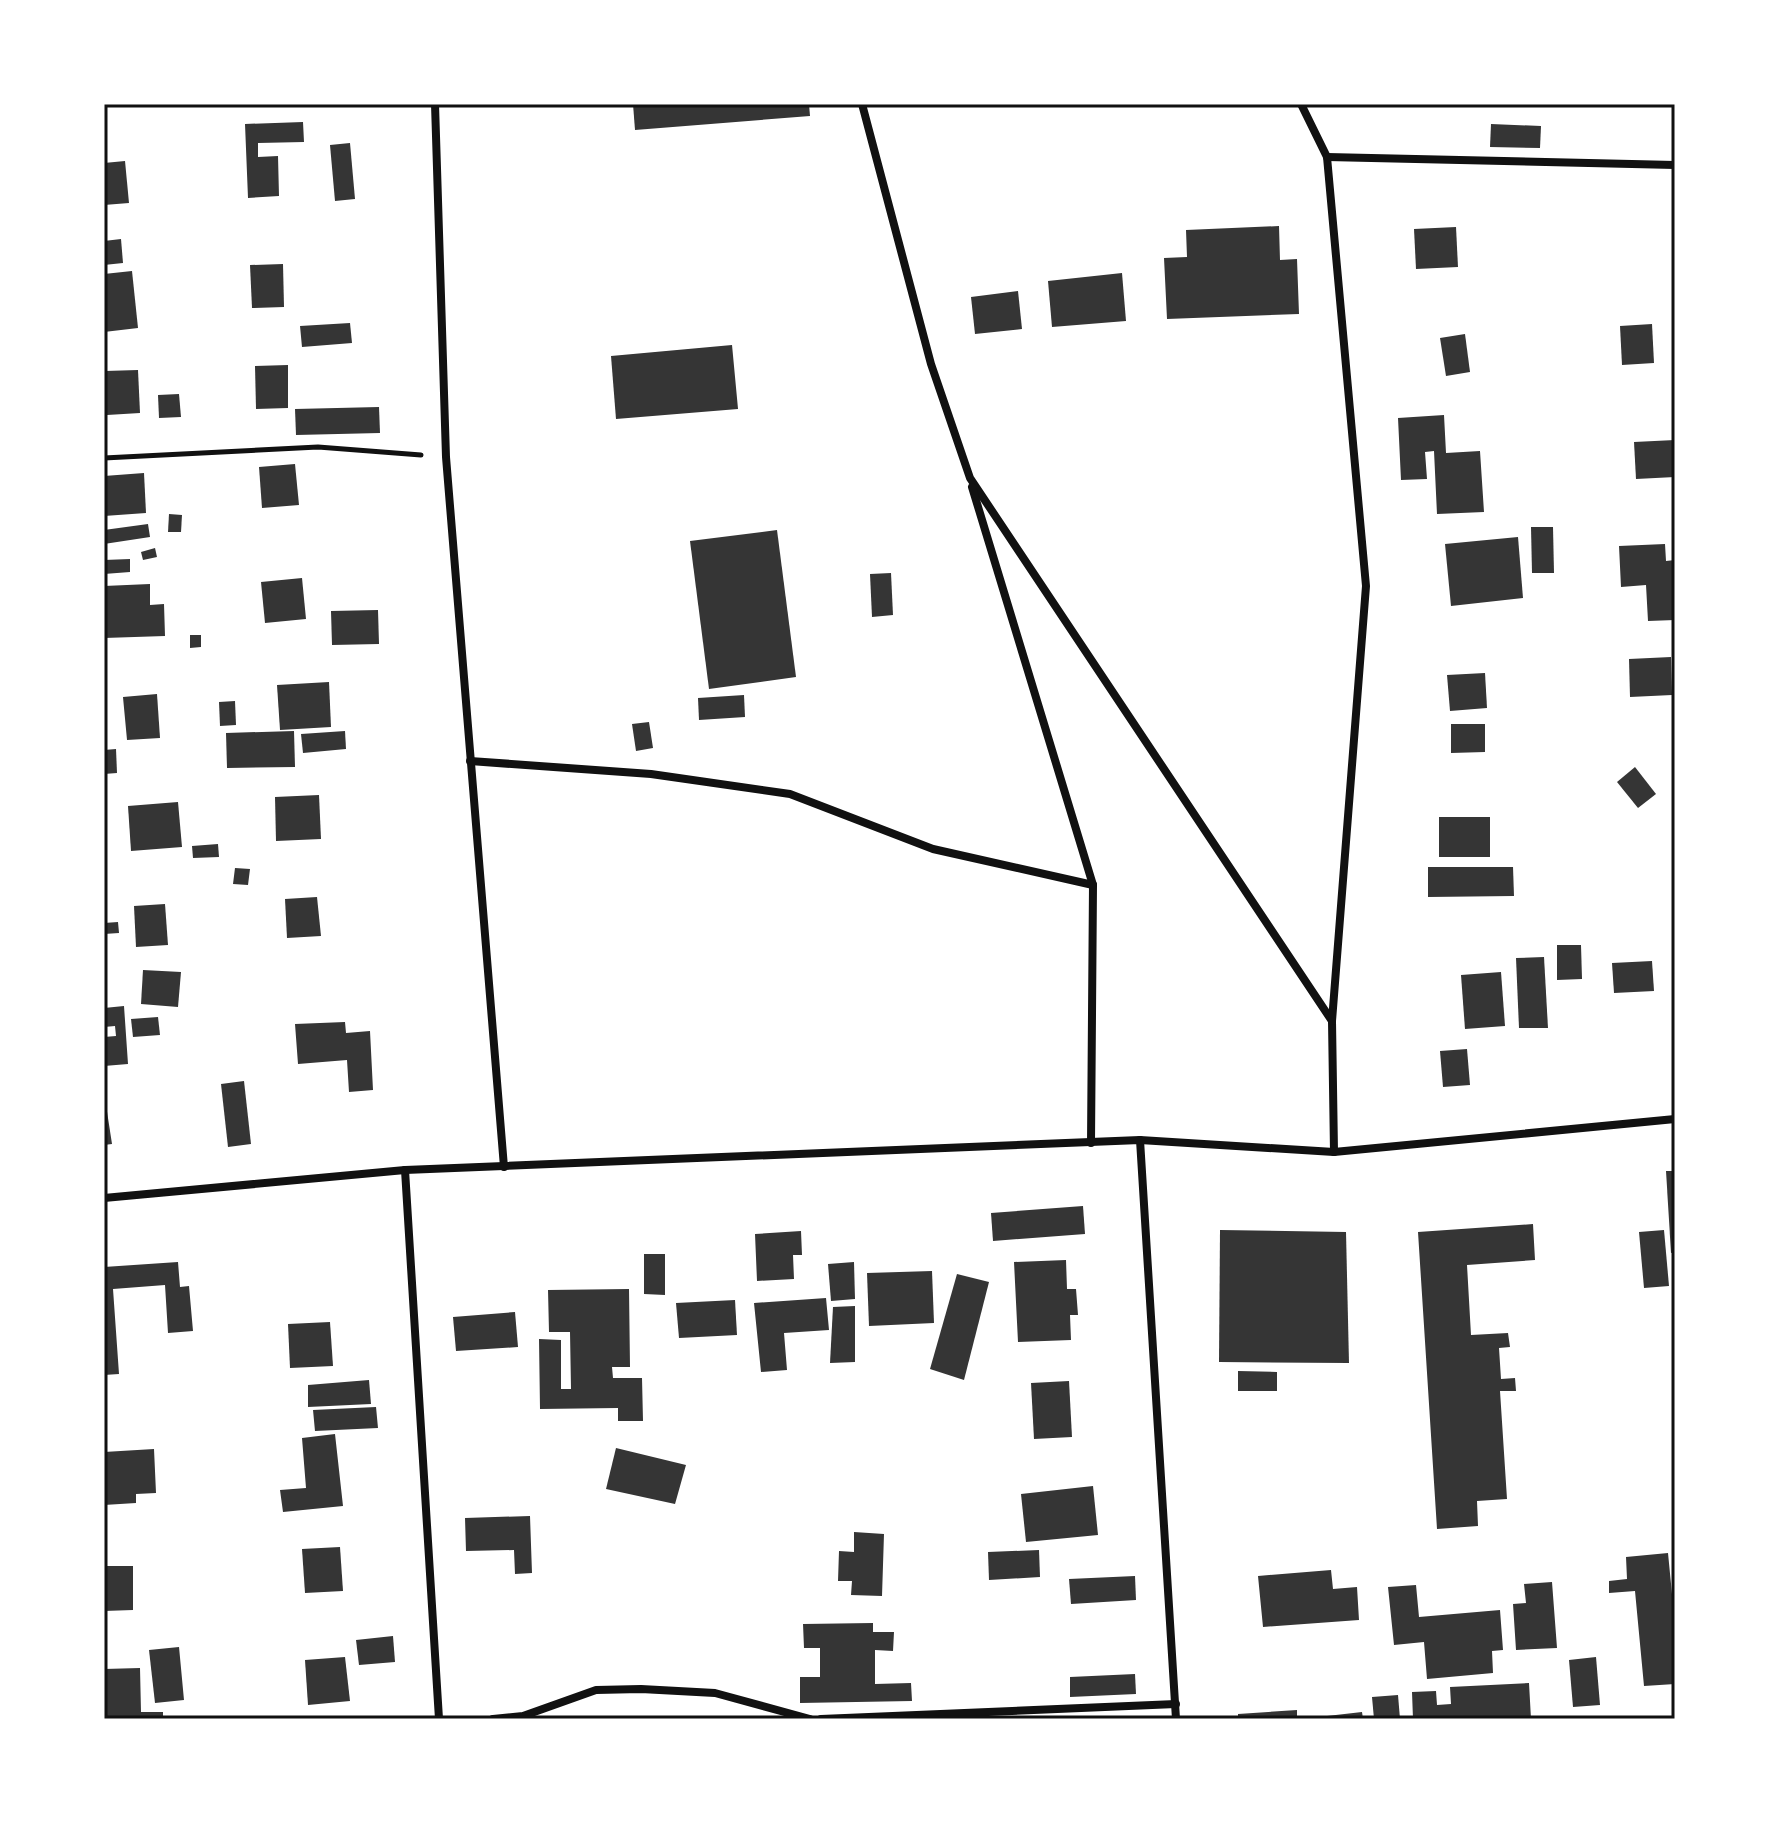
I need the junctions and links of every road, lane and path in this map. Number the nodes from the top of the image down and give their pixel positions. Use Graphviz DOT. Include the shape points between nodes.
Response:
graph roads {
  1 [pos="435,104"];
  2 [pos="862,104"];
  3 [pos="1301,104"];
  4 [pos="1327,157"];
  5 [pos="1675,165"];
  6 [pos="446,457"];
  7 [pos="104,458"];
  8 [pos="970,478"];
  9 [pos="470,761"];
  10 [pos="1093,885"];
  11 [pos="1332,1021"];
  12 [pos="1675,1119"];
  13 [pos="1140,1140"];
  14 [pos="1091,1143"];
  15 [pos="1334,1152"];
  16 [pos="504,1167"];
  17 [pos="405,1170"];
  18 [pos="104,1198"];
  19 [pos="1176,1704"];
  20 [pos="439,1719"];
  21 [pos="493,1719"];
  22 [pos="810,1719"];
  23 [pos="821,1719"];
  24 [pos="1176,1719"];
  1 -- 6 [label="street"];
  2 -- 8 [label="street" via="931,364"];
  3 -- 4 [label="street"];
  4 -- 5 [label="street"];
  4 -- 11 [label="street" via="1366,586"];
  6 -- 7 [label="path" via="318,447"];
  6 -- 9 [label="street"];
  8 -- 10 [label="street"];
  8 -- 11 [label="street"];
  9 -- 10 [label="street" via="651,774 790,794 933,849"];
  9 -- 16 [label="street"];
  10 -- 14 [label="street"];
  11 -- 15 [label="street"];
  12 -- 15 [label="street"];
  13 -- 14 [label="street"];
  13 -- 15 [label="street"];
  13 -- 19 [label="street"];
  14 -- 16 [label="street"];
  16 -- 17 [label="street"];
  17 -- 18 [label="street"];
  17 -- 20 [label="street"];
  19 -- 23 [label="street"];
  19 -- 24 [label="street"];
  21 -- 22 [label="street" via="523,1716 596,1690 641,1689 715,1693"];
}
